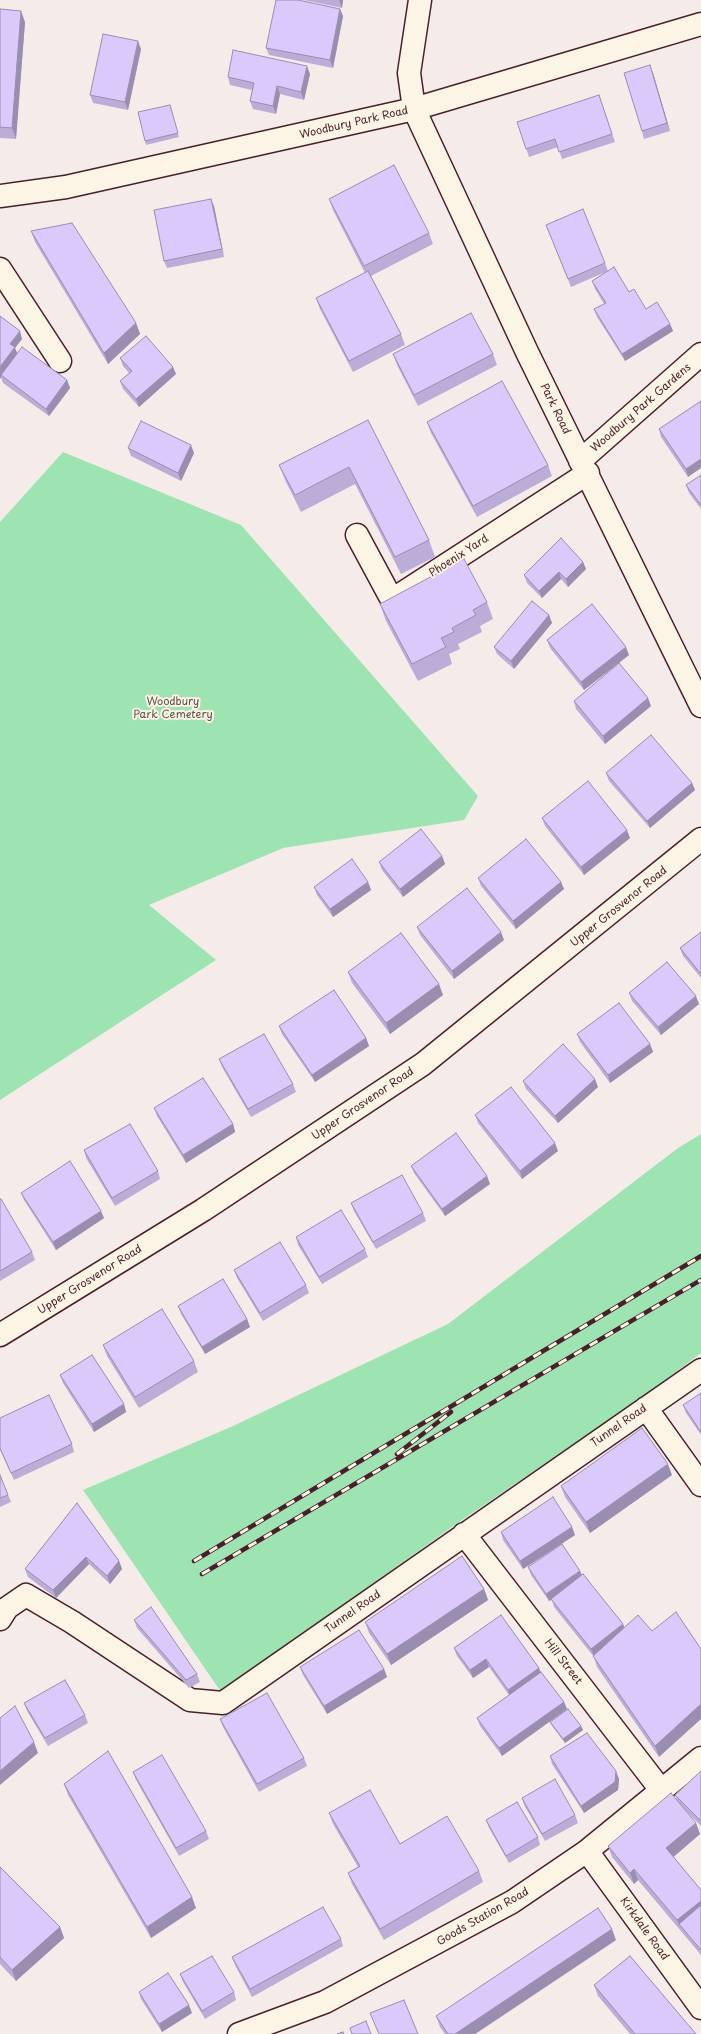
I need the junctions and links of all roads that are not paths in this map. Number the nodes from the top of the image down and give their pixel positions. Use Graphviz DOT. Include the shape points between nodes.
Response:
graph roads {
  1 [pos="420,0"];
  2 [pos="701,24"];
  3 [pos="414,109"];
  4 [pos="0,196"];
  5 [pos="0,269"];
  6 [pos="701,354"];
  7 [pos="60,361"];
  8 [pos="584,467"];
  9 [pos="357,535"];
  10 [pos="701,706"];
  11 [pos="701,839"];
  12 [pos="0,1335"];
  13 [pos="701,1370"];
  14 [pos="646,1408"];
  15 [pos="701,1485"];
  16 [pos="464,1534"];
  17 [pos="0,1619"];
  18 [pos="701,1758"];
  19 [pos="661,1790"];
  20 [pos="587,1851"];
  21 [pos="701,2008"];
  22 [pos="239,2034"];
  1 -- 3 [label="street, Park Road" via="409,73"];
  2 -- 3 [label="street, Woodbury Park Road"];
  3 -- 4 [label="street, Woodbury Park Road" via="66,187"];
  3 -- 8 [label="street, Park Road" via="527,352"];
  5 -- 7 [label="street"];
  6 -- 8 [label="street, Woodbury Park Gardens"];
  8 -- 9 [label="street, Phoenix Yard" via="392,600"];
  8 -- 10 [label="street, Park Road"];
  11 -- 12 [label="street, Upper Grosvenor Road" via="423,1064 203,1210"];
  13 -- 14 [label="street, Tunnel Road"];
  14 -- 15 [label="street"];
  14 -- 16 [label="street, Tunnel Road"];
  16 -- 17 [label="street, Tunnel Road" via="223,1703 190,1700 26,1594 7,1608"];
  16 -- 19 [label="street, Hill Street"];
  18 -- 19 [label="street, Goods Station Road"];
  19 -- 20 [label="street, Goods Station Road"];
  20 -- 21 [label="street, Kirkdale Road"];
  20 -- 22 [label="street, Goods Station Road" via="512,1902 414,1956 325,2002"];
}
